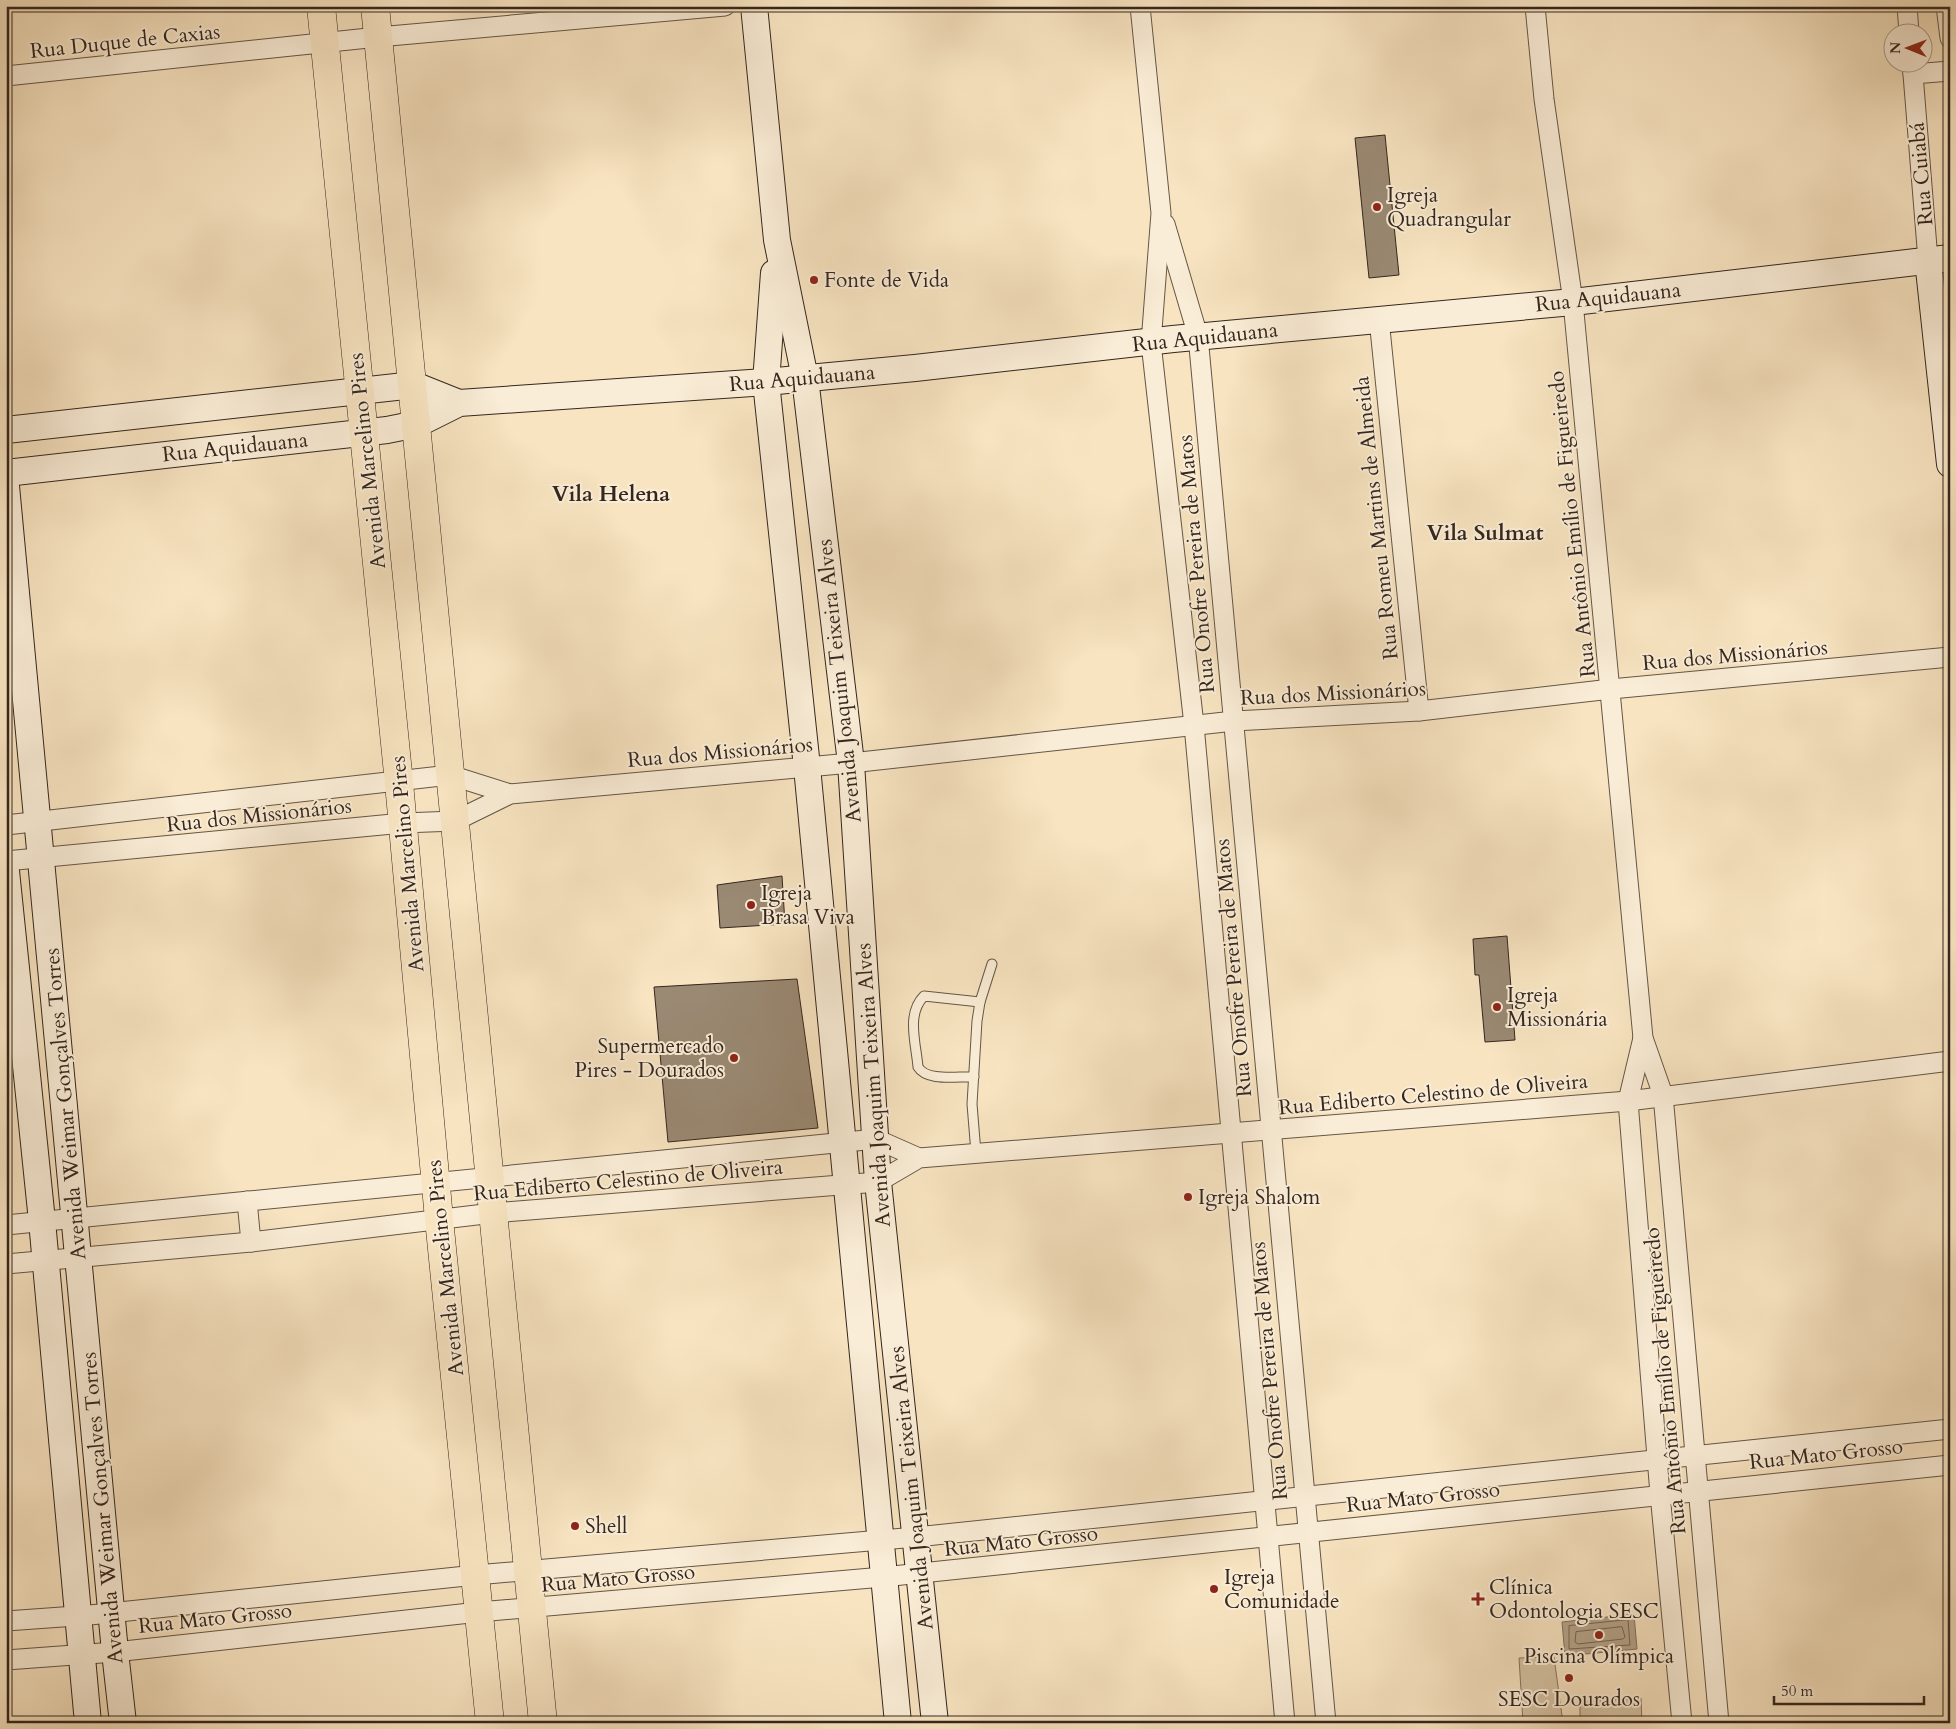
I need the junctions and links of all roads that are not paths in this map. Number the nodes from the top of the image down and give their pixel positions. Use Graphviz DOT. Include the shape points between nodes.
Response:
graph roads {
  1 [pos="321,6"];
  2 [pos="375,6"];
  3 [pos="725,6"];
  4 [pos="754,6"];
  5 [pos="1140,6"];
  6 [pos="1535,6"];
  7 [pos="1907,6"];
  8 [pos="1946,6"];
  9 [pos="1908,22"];
  10 [pos="378,37"];
  11 [pos="1950,38"];
  12 [pos="326,43"];
  13 [pos="1934,70"];
  14 [pos="1950,71"];
  15 [pos="1914,72"];
  16 [pos="6,76"];
  17 [pos="1161,213"];
  18 [pos="777,240"];
  19 [pos="1939,259"];
  20 [pos="1573,302"];
  21 [pos="1378,319"];
  22 [pos="1198,336"];
  23 [pos="1151,343"];
  24 [pos="805,378"];
  25 [pos="766,382"];
  26 [pos="414,385"];
  27 [pos="359,392"];
  28 [pos="459,403"];
  29 [pos="181,411"];
  30 [pos="418,424"];
  31 [pos="6,430"];
  32 [pos="364,433"];
  33 [pos="184,453"];
  34 [pos="1950,464"];
  35 [pos="6,473"];
  36 [pos="6,486"];
  37 [pos="1950,657"];
  38 [pos="1611,689"];
  39 [pos="1419,711"];
  40 [pos="1234,721"];
  41 [pos="1194,725"];
  42 [pos="851,763"];
  43 [pos="807,766"];
  44 [pos="450,775"];
  45 [pos="399,782"];
  46 [pos="510,794"];
  47 [pos="455,820"];
  48 [pos="37,821"];
  49 [pos="403,823"];
  50 [pos="6,825"];
  51 [pos="41,859"];
  52 [pos="6,861"];
  53 [pos="6,871"];
  54 [pos="992,964"];
  55 [pos="980,1002"];
  56 [pos="1643,1038"];
  57 [pos="1950,1061"];
  58 [pos="974,1077"];
  59 [pos="1663,1096"];
  60 [pos="1628,1101"];
  61 [pos="1270,1129"];
  62 [pos="1231,1133"];
  63 [pos="876,1138"];
  64 [pos="841,1142"];
  65 [pos="976,1153"];
  66 [pos="918,1158"];
  67 [pos="488,1176"];
  68 [pos="436,1181"];
  69 [pos="878,1182"];
  70 [pos="846,1185"];
  71 [pos="247,1201"];
  72 [pos="493,1213"];
  73 [pos="76,1218"];
  74 [pos="439,1219"];
  75 [pos="42,1221"];
  76 [pos="6,1225"];
  77 [pos="251,1242"];
  78 [pos="79,1258"];
  79 [pos="45,1260"];
  80 [pos="6,1264"];
  81 [pos="1950,1429"];
  82 [pos="1694,1454"];
  83 [pos="1658,1458"];
  84 [pos="1950,1465"];
  85 [pos="1697,1490"];
  86 [pos="1660,1494"];
  87 [pos="1303,1495"];
  88 [pos="1264,1500"];
  89 [pos="1307,1532"];
  90 [pos="916,1536"];
  91 [pos="1267,1538"];
  92 [pos="879,1539"];
  93 [pos="528,1571"];
  94 [pos="920,1574"];
  95 [pos="476,1575"];
  96 [pos="883,1577"];
  97 [pos="531,1608"];
  98 [pos="478,1612"];
  99 [pos="111,1613"];
  100 [pos="76,1616"];
  101 [pos="6,1621"];
  102 [pos="115,1652"];
  103 [pos="80,1655"];
  104 [pos="6,1660"];
  105 [pos="88,1723"];
  106 [pos="123,1723"];
  107 [pos="490,1723"];
  108 [pos="543,1723"];
  109 [pos="898,1723"];
  110 [pos="935,1723"];
  111 [pos="1285,1723"];
  112 [pos="1326,1723"];
  113 [pos="1682,1723"];
  114 [pos="1719,1723"];
  1 -- 12 [label="main road, Avenida Marcelino Pires"];
  2 -- 10 [label="main road"];
  3 -- 10 [label="street, Rua Duque de Caxias"];
  4 -- 18 [label="main road, Avenida Joaquim Teixeira Alves"];
  5 -- 17 [label="street, Rua Onofre Pereira de Matos"];
  6 -- 20 [label="street, Rua Antônio Emílio de Figueiredo" via="1544,99"];
  7 -- 9 [label="street"];
  8 -- 11 [label="street"];
  10 -- 12 [label="street, Rua Duque de Caxias"];
  10 -- 26 [label="main road" via="395,228"];
  12 -- 16 [label="street, Rua Duque de Caxias"];
  12 -- 27 [label="main road, Avenida Marcelino Pires"];
  13 -- 14 [label="street"];
  15 -- 19 [label="street, Rua Cuiabá"];
  17 -- 22 [label="street, Rua Onofre Pereira de Matos"];
  17 -- 23 [label="street, Rua Onofre Pereira de Matos"];
  18 -- 24 [label="main road, Avenida Joaquim Teixeira Alves"];
  18 -- 25 [label="main road, Avenida Joaquim Teixeira Alves"];
  19 -- 20 [label="main road, Rua Aquidauana"];
  19 -- 34 [label="main road, Rua Cuiabá"];
  20 -- 21 [label="main road, Rua Aquidauana"];
  20 -- 38 [label="street, Rua Antônio Emílio de Figueiredo"];
  21 -- 22 [label="main road, Rua Aquidauana"];
  21 -- 39 [label="street, Rua Romeu Martins de Almeida"];
  22 -- 23 [label="main road, Rua Aquidauana"];
  22 -- 40 [label="street, Rua Onofre Pereira de Matos"];
  23 -- 24 [label="main road, Rua Aquidauana"];
  23 -- 41 [label="street, Rua Onofre Pereira de Matos"];
  24 -- 25 [label="main road, Rua Aquidauana"];
  24 -- 42 [label="main road, Avenida Joaquim Teixeira Alves"];
  25 -- 28 [label="main road, Rua Aquidauana"];
  25 -- 43 [label="main road, Avenida Joaquim Teixeira Alves"];
  26 -- 27 [label="main road, Rua Aquidauana"];
  26 -- 28 [label="main road, Rua Aquidauana"];
  26 -- 30 [label="main road"];
  27 -- 29 [label="main road, Rua Aquidauana"];
  27 -- 32 [label="main road, Avenida Marcelino Pires"];
  28 -- 30 [label="main road, Rua Aquidauana"];
  29 -- 31 [label="main road, Rua Aquidauana"];
  29 -- 33 [label="main road"];
  30 -- 32 [label="main road, Rua Aquidauana"];
  30 -- 44 [label="main road"];
  32 -- 33 [label="main road, Rua Aquidauana"];
  32 -- 45 [label="main road, Avenida Marcelino Pires"];
  33 -- 35 [label="main road, Rua Aquidauana"];
  36 -- 48 [label="main road, Avenida Weimar Gonçalves Torres"];
  37 -- 38 [label="street, Rua dos Missionários"];
  38 -- 39 [label="street, Rua dos Missionários"];
  38 -- 56 [label="street, Rua Antônio Emílio de Figueiredo"];
  39 -- 40 [label="street, Rua dos Missionários"];
  40 -- 41 [label="street, Rua dos Missionários"];
  40 -- 61 [label="street, Rua Onofre Pereira de Matos"];
  41 -- 42 [label="street, Rua dos Missionários"];
  41 -- 62 [label="street, Rua Onofre Pereira de Matos"];
  42 -- 43 [label="street, Rua dos Missionários"];
  42 -- 63 [label="main road, Avenida Joaquim Teixeira Alves"];
  43 -- 46 [label="street, Rua dos Missionários"];
  43 -- 64 [label="main road, Avenida Joaquim Teixeira Alves"];
  44 -- 45 [label="street, Rua dos Missionários"];
  44 -- 46 [label="street, Rua dos Missionários"];
  44 -- 47 [label="main road"];
  45 -- 48 [label="street, Rua dos Missionários"];
  45 -- 49 [label="main road, Avenida Marcelino Pires"];
  46 -- 47 [label="street, Rua dos Missionários"];
  47 -- 49 [label="street, Rua dos Missionários"];
  47 -- 67 [label="main road"];
  48 -- 50 [label="street, Rua dos Missionários"];
  48 -- 51 [label="main road, Avenida Weimar Gonçalves Torres"];
  49 -- 51 [label="street, Rua dos Missionários"];
  49 -- 68 [label="main road, Avenida Marcelino Pires"];
  51 -- 52 [label="street, Rua dos Missionários"];
  51 -- 73 [label="main road, Avenida Weimar Gonçalves Torres"];
  53 -- 75 [label="main road, Avenida Weimar Gonçalves Torres"];
  54 -- 55 [label="lane"];
  55 -- 58 [label="lane"];
  55 -- 58 [label="lane" via="924,996 913,1016 918,1067 922,1073"];
  56 -- 59 [label="street, Rua Antônio Emílio de Figueiredo"];
  56 -- 60 [label="street, Rua Antônio Emílio de Figueiredo"];
  57 -- 59 [label="street, Rua Ediberto Celestino de Oliveira"];
  58 -- 65 [label="lane" via="972,1104"];
  59 -- 60 [label="street, Rua Ediberto Celestino de Oliveira"];
  59 -- 82 [label="street, Rua Antônio Emílio de Figueiredo"];
  60 -- 61 [label="street, Rua Ediberto Celestino de Oliveira"];
  60 -- 83 [label="street, Rua Antônio Emílio de Figueiredo"];
  61 -- 62 [label="street, Rua Ediberto Celestino de Oliveira"];
  61 -- 87 [label="street, Rua Onofre Pereira de Matos"];
  62 -- 65 [label="street, Rua Ediberto Celestino de Oliveira"];
  62 -- 88 [label="street, Rua Onofre Pereira de Matos"];
  63 -- 64 [label="street, Rua Ediberto Celestino de Oliveira"];
  63 -- 66 [label="street"];
  63 -- 69 [label="main road, Avenida Joaquim Teixeira Alves"];
  64 -- 67 [label="street, Rua Ediberto Celestino de Oliveira"];
  64 -- 70 [label="main road, Avenida Joaquim Teixeira Alves"];
  65 -- 66 [label="street, Rua Ediberto Celestino de Oliveira"];
  66 -- 69 [label="street, Rua Ediberto Celestino de Oliveira"];
  67 -- 68 [label="street, Rua Ediberto Celestino de Oliveira"];
  67 -- 72 [label="main road"];
  68 -- 71 [label="street, Rua Ediberto Celestino de Oliveira"];
  68 -- 74 [label="main road, Avenida Marcelino Pires"];
  69 -- 70 [label="street, Rua Ediberto Celestino de Oliveira"];
  69 -- 90 [label="main road, Avenida Joaquim Teixeira Alves"];
  70 -- 72 [label="street, Rua Ediberto Celestino de Oliveira"];
  70 -- 92 [label="main road, Avenida Joaquim Teixeira Alves"];
  71 -- 73 [label="street, Rua Ediberto Celestino de Oliveira"];
  71 -- 77 [label="street"];
  72 -- 74 [label="street, Rua Ediberto Celestino de Oliveira"];
  72 -- 93 [label="main road"];
  73 -- 75 [label="street, Rua Ediberto Celestino de Oliveira"];
  73 -- 78 [label="main road, Avenida Weimar Gonçalves Torres"];
  74 -- 77 [label="street, Rua Ediberto Celestino de Oliveira"];
  74 -- 95 [label="main road, Avenida Marcelino Pires"];
  75 -- 76 [label="street, Rua Ediberto Celestino de Oliveira"];
  75 -- 79 [label="main road, Avenida Weimar Gonçalves Torres"];
  77 -- 78 [label="street, Rua Ediberto Celestino de Oliveira"];
  78 -- 79 [label="street, Rua Ediberto Celestino de Oliveira"];
  78 -- 99 [label="main road, Avenida Weimar Gonçalves Torres"];
  79 -- 80 [label="street, Rua Ediberto Celestino de Oliveira"];
  79 -- 100 [label="main road, Avenida Weimar Gonçalves Torres"];
  81 -- 82 [label="street, Rua Mato Grosso"];
  82 -- 83 [label="street, Rua Mato Grosso"];
  82 -- 85 [label="street, Rua Antônio Emílio de Figueiredo"];
  83 -- 86 [label="street, Rua Antônio Emílio de Figueiredo"];
  83 -- 87 [label="street, Rua Mato Grosso"];
  84 -- 85 [label="street, Rua Mato Grosso"];
  85 -- 86 [label="street, Rua Mato Grosso"];
  85 -- 114 [label="street, Rua Antônio Emílio de Figueiredo"];
  86 -- 89 [label="street, Rua Mato Grosso"];
  86 -- 113 [label="street, Rua Antônio Emílio de Figueiredo"];
  87 -- 88 [label="street, Rua Mato Grosso"];
  87 -- 89 [label="street, Rua Onofre Pereira de Matos"];
  88 -- 90 [label="street, Rua Mato Grosso"];
  88 -- 91 [label="street, Rua Onofre Pereira de Matos"];
  89 -- 91 [label="street, Rua Mato Grosso"];
  89 -- 112 [label="street, Rua Onofre Pereira de Matos"];
  90 -- 92 [label="street, Rua Mato Grosso"];
  90 -- 94 [label="main road, Avenida Joaquim Teixeira Alves"];
  91 -- 94 [label="street, Rua Mato Grosso"];
  91 -- 111 [label="street, Rua Onofre Pereira de Matos"];
  92 -- 93 [label="street, Rua Mato Grosso"];
  92 -- 96 [label="main road, Avenida Joaquim Teixeira Alves"];
  93 -- 95 [label="street, Rua Mato Grosso"];
  93 -- 97 [label="main road"];
  94 -- 96 [label="street, Rua Mato Grosso"];
  94 -- 110 [label="main road, Avenida Joaquim Teixeira Alves"];
  95 -- 98 [label="main road, Avenida Marcelino Pires"];
  95 -- 99 [label="street, Rua Mato Grosso"];
  96 -- 97 [label="street, Rua Mato Grosso"];
  96 -- 109 [label="main road, Avenida Joaquim Teixeira Alves"];
  97 -- 98 [label="street, Rua Mato Grosso"];
  97 -- 108 [label="main road"];
  98 -- 102 [label="street, Rua Mato Grosso"];
  98 -- 107 [label="main road, Avenida Marcelino Pires"];
  99 -- 100 [label="street, Rua Mato Grosso"];
  99 -- 102 [label="main road, Avenida Weimar Gonçalves Torres"];
  100 -- 101 [label="street, Rua Mato Grosso"];
  100 -- 103 [label="main road, Avenida Weimar Gonçalves Torres"];
  102 -- 103 [label="street, Rua Mato Grosso"];
  102 -- 106 [label="main road, Avenida Weimar Gonçalves Torres"];
  103 -- 104 [label="street, Rua Mato Grosso"];
  103 -- 105 [label="main road, Avenida Weimar Gonçalves Torres"];
}
